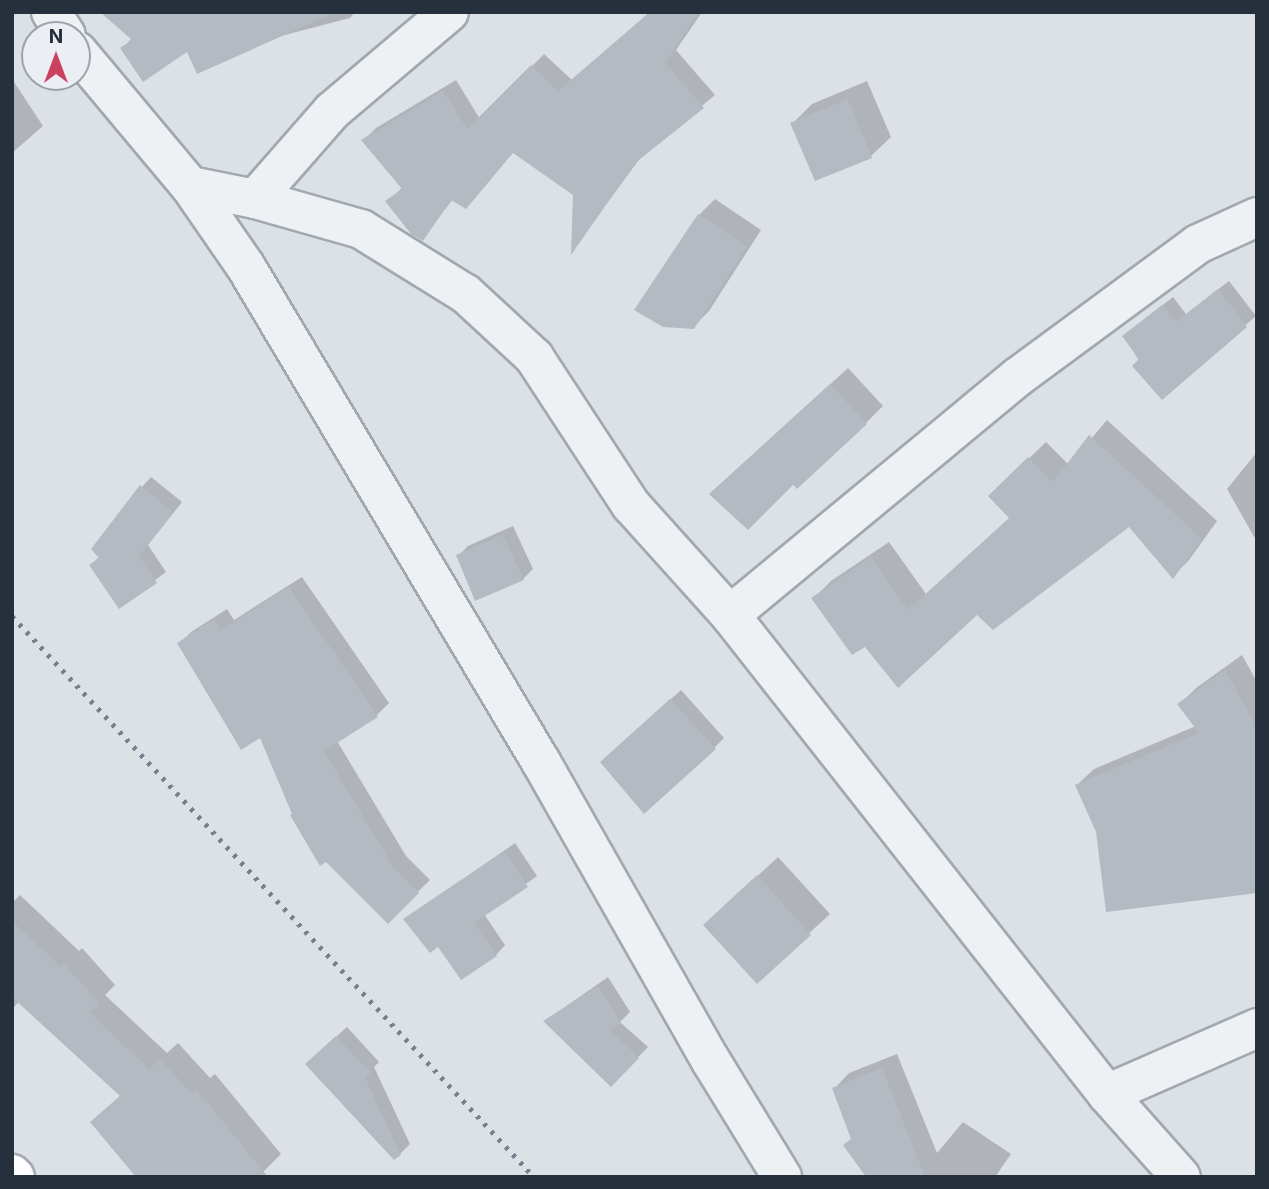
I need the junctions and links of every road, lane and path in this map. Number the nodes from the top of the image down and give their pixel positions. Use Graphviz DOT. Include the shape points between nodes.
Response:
graph roads {
  1 [pos="449,12"];
  2 [pos="91,68"];
  3 [pos="190,186"];
  4 [pos="255,199"];
  5 [pos="1257,217"];
  6 [pos="730,615"];
  7 [pos="1257,1028"];
  8 [pos="1107,1094"];
  9 [pos="782,1177"];
  10 [pos="1181,1177"];
  1 -- 4 [label="street" via="332,111"];
  2 -- 3 [label="street"];
  3 -- 4 [label="street"];
  3 -- 9 [label="street" via="246,267"];
  4 -- 6 [label="street" via="361,229 466,294 534,357 631,505"];
  5 -- 6 [label="street" via="1198,244 1019,376"];
  6 -- 8 [label="street"];
  7 -- 8 [label="street"];
  8 -- 10 [label="street"];
}
